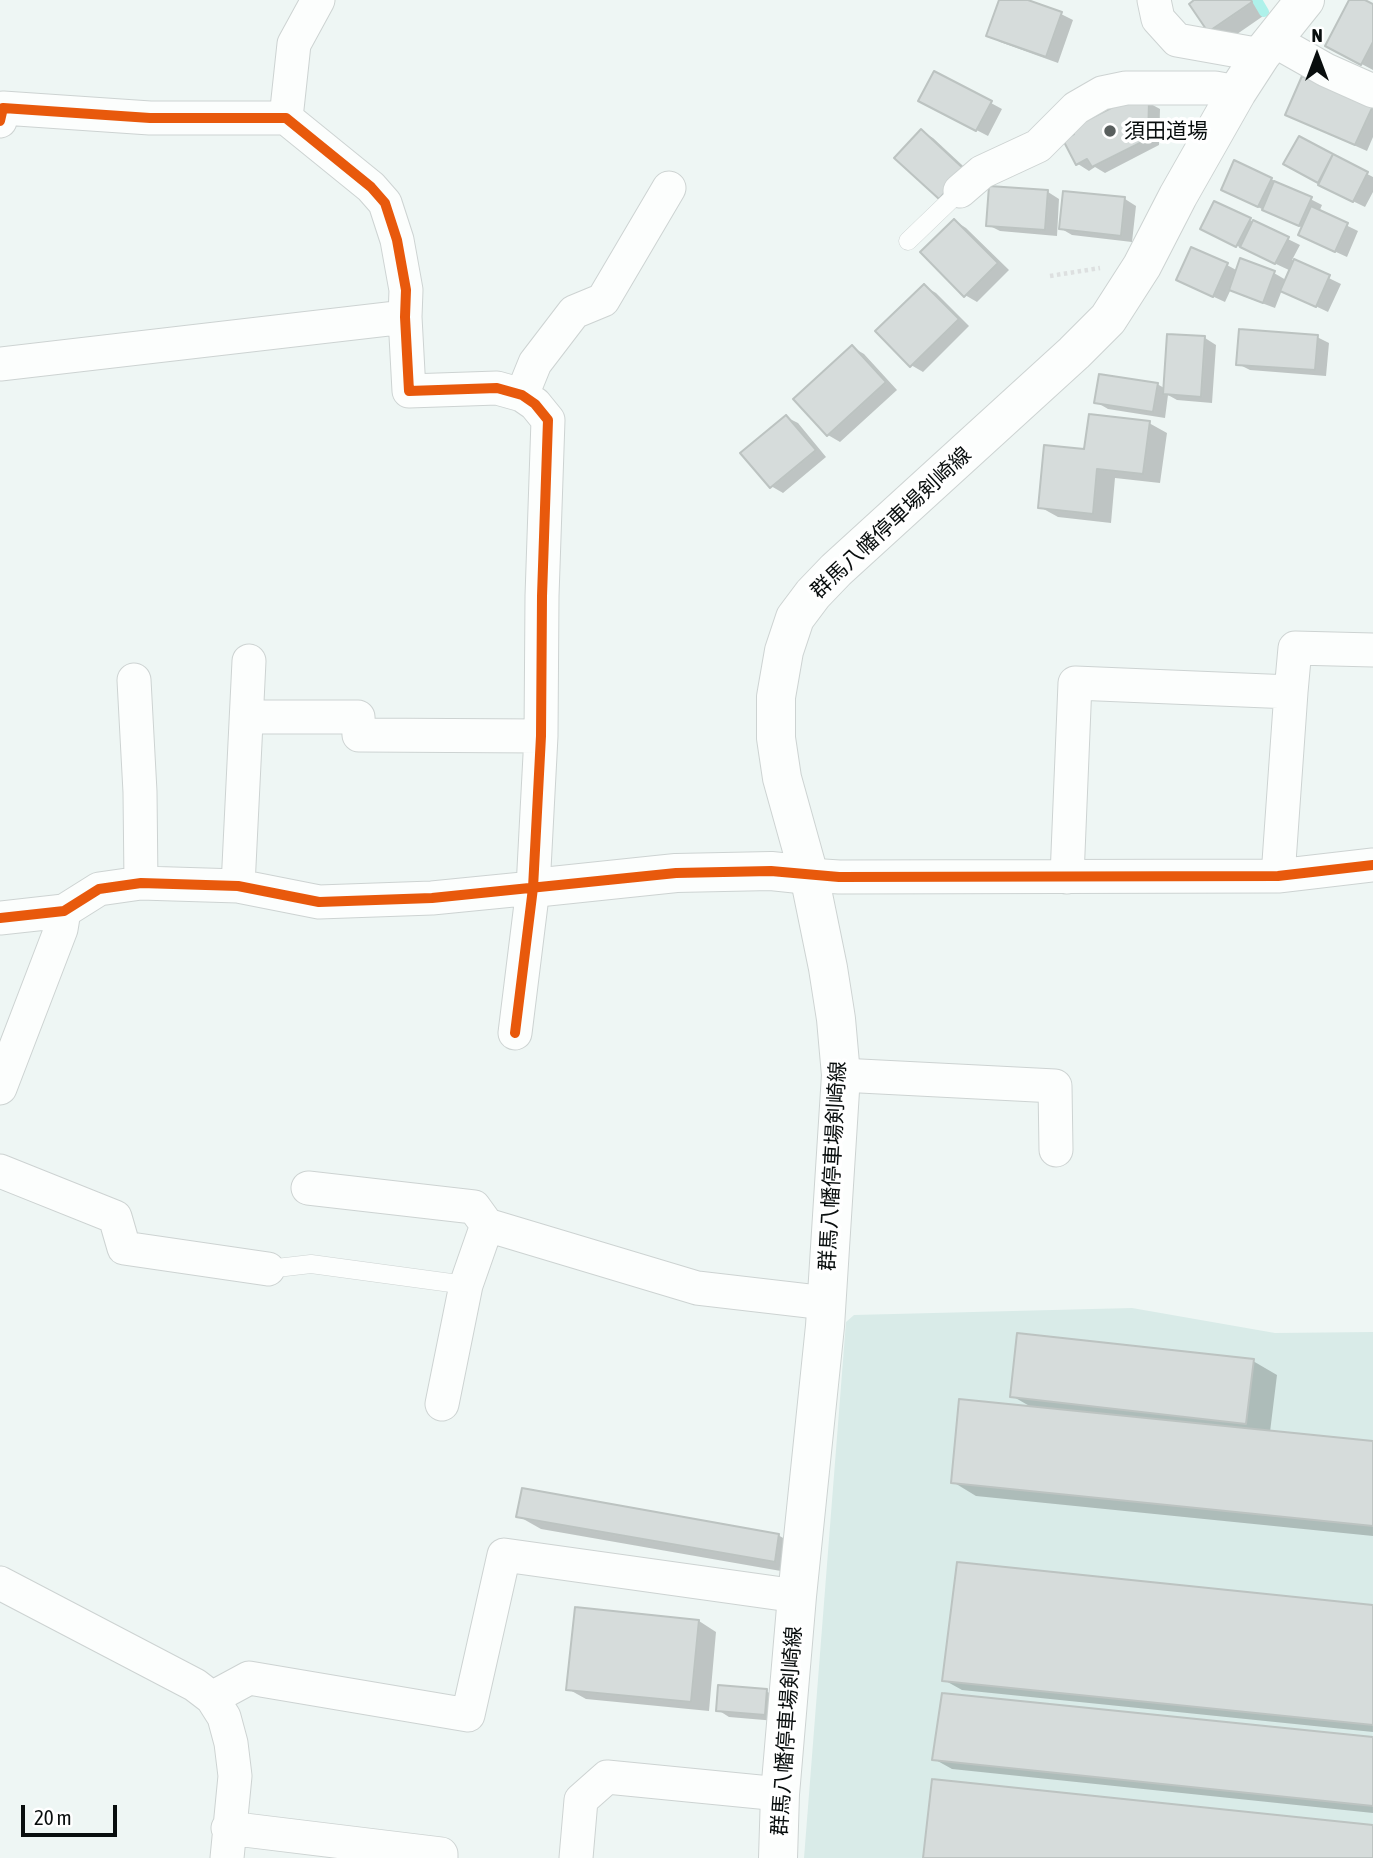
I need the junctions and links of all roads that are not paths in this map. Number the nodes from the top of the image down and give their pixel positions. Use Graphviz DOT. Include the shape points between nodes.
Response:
graph roads {
  1 [pos="318,0"];
  2 [pos="1154,0"];
  3 [pos="1305,0"];
  4 [pos="1267,47"];
  5 [pos="1373,91"];
  6 [pos="1237,92"];
  7 [pos="286,118"];
  8 [pos="0,121"];
  9 [pos="669,188"];
  10 [pos="960,191"];
  11 [pos="908,241"];
  12 [pos="405,317"];
  13 [pos="0,364"];
  14 [pos="522,395"];
  15 [pos="1373,650"];
  16 [pos="249,661"];
  17 [pos="134,680"];
  18 [pos="1290,692"];
  19 [pos="247,717"];
  20 [pos="541,736"];
  21 [pos="1373,865"];
  22 [pos="809,875"];
  23 [pos="1278,876"];
  24 [pos="1067,877"];
  25 [pos="141,883"];
  26 [pos="238,886"];
  27 [pos="533,888"];
  28 [pos="64,911"];
  29 [pos="0,918"];
  30 [pos="515,1033"];
  31 [pos="841,1075"];
  32 [pos="0,1088"];
  33 [pos="1056,1150"];
  34 [pos="0,1171"];
  35 [pos="307,1188"];
  36 [pos="487,1225"];
  37 [pos="268,1269"];
  38 [pos="466,1284"];
  39 [pos="826,1303"];
  40 [pos="442,1404"];
  41 [pos="0,1583"];
  42 [pos="797,1596"];
  43 [pos="212,1698"];
  44 [pos="780,1794"];
  45 [pos="228,1843"];
  46 [pos="441,1858"];
  47 [pos="576,1858"];
  48 [pos="778,1858"];
  1 -- 7 [label="street" via="294,44"];
  2 -- 4 [label="street" via="1158,19 1177,40"];
  3 -- 4 [label="main road, 群馬八幡停車場剣崎線"];
  4 -- 5 [label="street"];
  4 -- 6 [label="main road, 群馬八幡停車場剣崎線"];
  6 -- 10 [label="street" via="1126,88 1102,93 1076,108 1038,146 982,172"];
  6 -- 22 [label="main road, 群馬八幡停車場剣崎線" via="1108,319 836,569 795,618 776,697 776,738 782,778"];
  7 -- 8 [label="street" via="150,118 4,108"];
  7 -- 12 [label="street" via="372,187 385,203 406,290"];
  9 -- 14 [label="street" via="603,300 574,312 535,363"];
  10 -- 11 [label="lane"];
  12 -- 13 [label="street"];
  12 -- 14 [label="street" via="409,391 497,388"];
  14 -- 20 [label="street" via="548,420"];
  15 -- 18 [label="street" via="1295,648"];
  16 -- 19 [label="street"];
  17 -- 25 [label="street"];
  18 -- 23 [label="street"];
  18 -- 24 [label="street" via="1074,683"];
  19 -- 20 [label="street" via="358,717 359,735"];
  19 -- 26 [label="street"];
  20 -- 27 [label="street"];
  21 -- 23 [label="street"];
  22 -- 24 [label="street"];
  22 -- 27 [label="main road" via="676,873"];
  22 -- 31 [label="main road, 群馬八幡停車場剣崎線" via="830,981"];
  23 -- 24 [label="street"];
  25 -- 26 [label="street"];
  25 -- 28 [label="street" via="99,888"];
  26 -- 27 [label="street" via="319,902"];
  27 -- 30 [label="street"];
  28 -- 29 [label="street"];
  28 -- 32 [label="street"];
  31 -- 33 [label="street" via="1055,1086"];
  31 -- 39 [label="main road, 群馬八幡停車場剣崎線"];
  34 -- 37 [label="street" via="115,1217 124,1248"];
  35 -- 36 [label="street" via="474,1207"];
  36 -- 38 [label="street"];
  36 -- 39 [label="street" via="696,1288"];
  37 -- 38 [label="lane" via="311,1264"];
  38 -- 40 [label="street"];
  39 -- 42 [label="main road, 群馬八幡停車場剣崎線"];
  41 -- 43 [label="street"];
  42 -- 43 [label="street" via="504,1555 468,1715 249,1678"];
  42 -- 44 [label="main road, 群馬八幡停車場剣崎線"];
  43 -- 45 [label="street" via="224,1717 235,1776"];
  44 -- 47 [label="street" via="607,1777 581,1800"];
  44 -- 48 [label="main road, 群馬八幡停車場剣崎線"];
  45 -- 46 [label="street" via="441,1854"];
}
